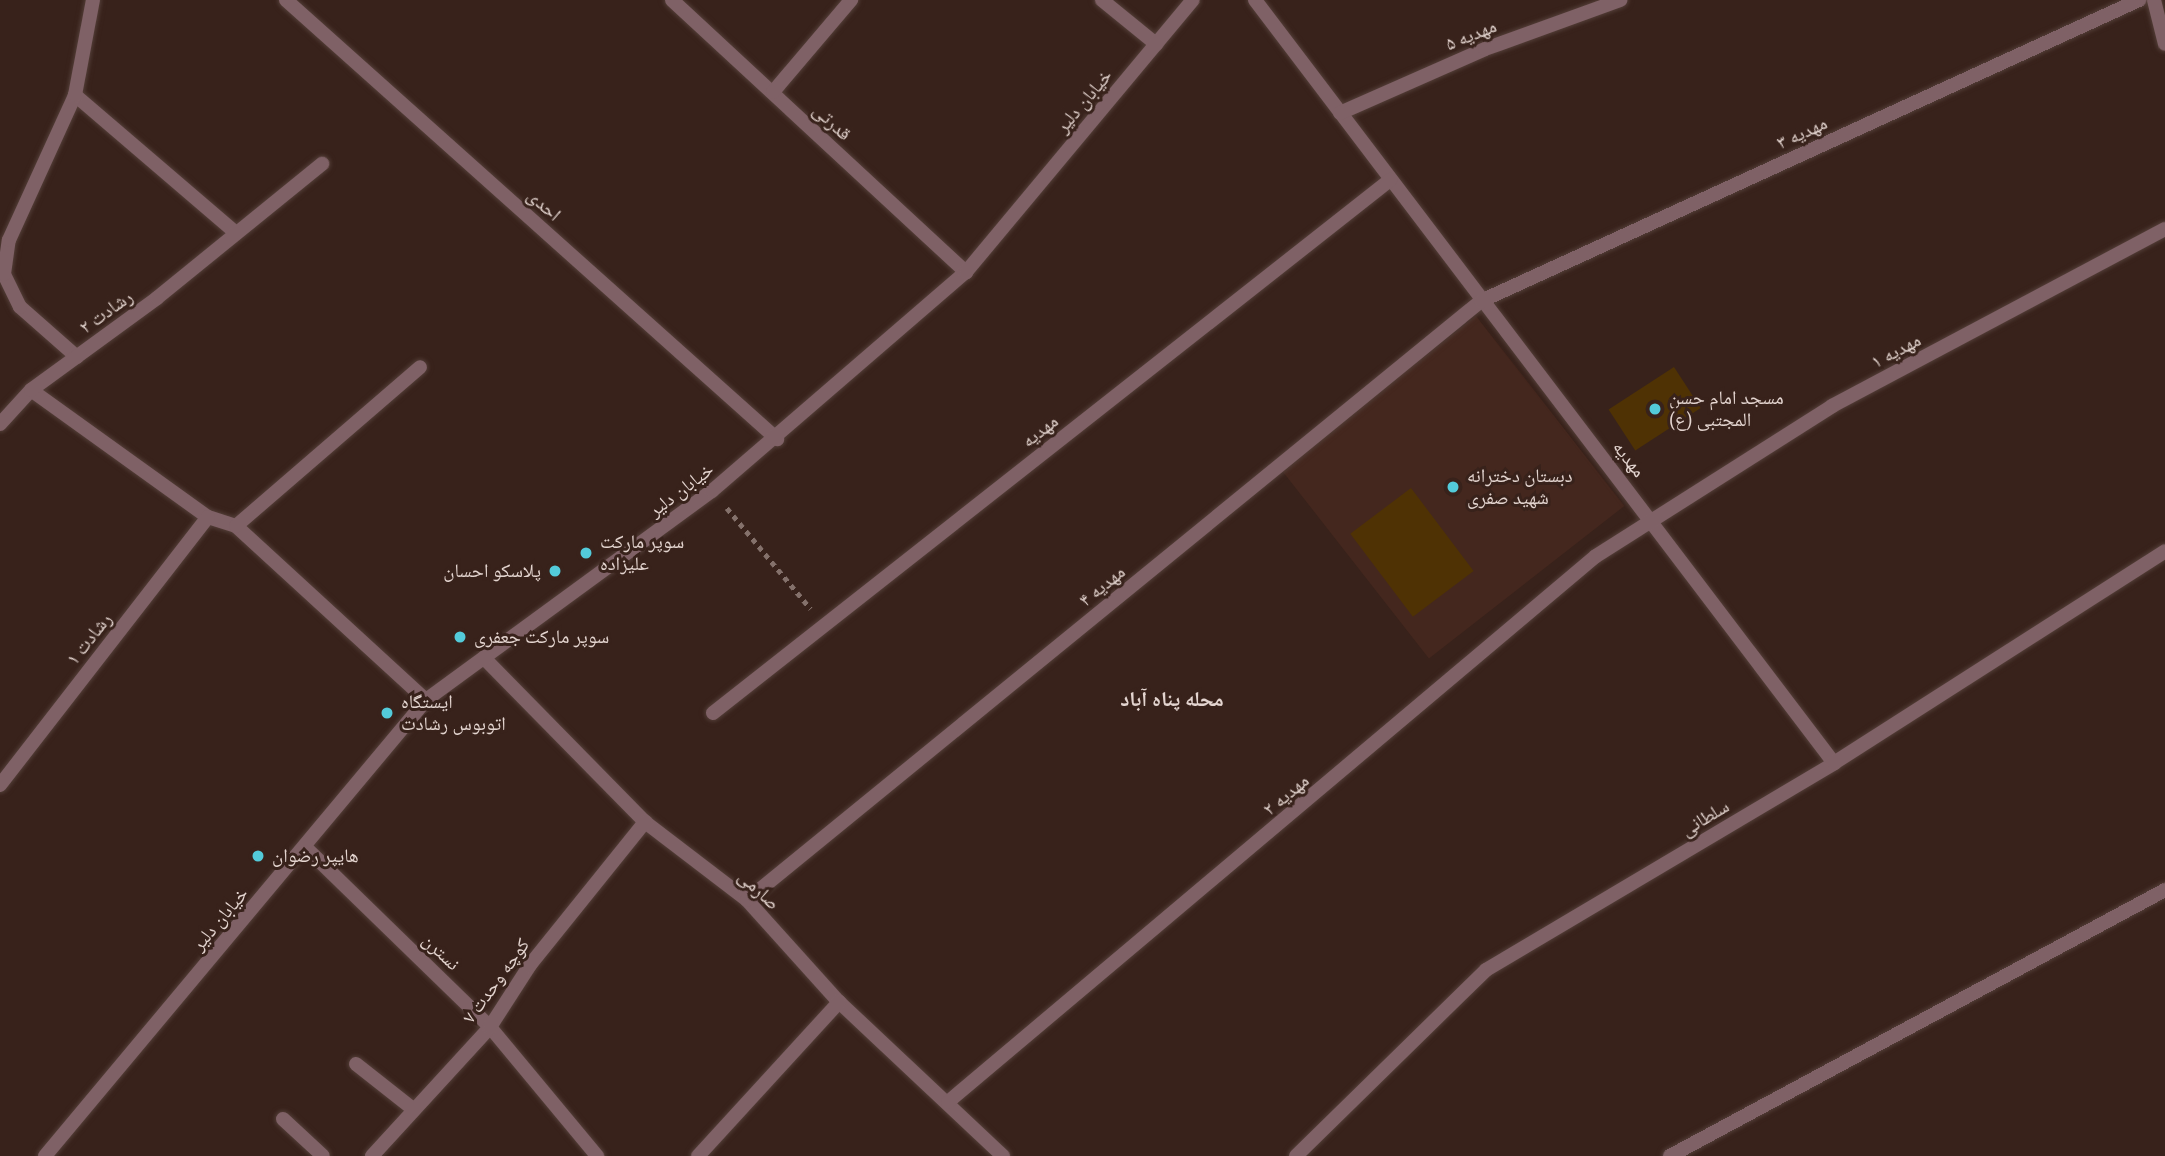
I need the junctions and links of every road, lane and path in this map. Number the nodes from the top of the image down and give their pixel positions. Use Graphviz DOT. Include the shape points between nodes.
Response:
graph roads {
  1 [pos="93,0"];
  2 [pos="286,0"];
  3 [pos="672,0"];
  4 [pos="851,0"];
  5 [pos="1102,0"];
  6 [pos="1193,0"];
  7 [pos="1255,0"];
  8 [pos="1620,0"];
  9 [pos="2139,0"];
  10 [pos="2154,0"];
  11 [pos="1156,44"];
  12 [pos="2165,44"];
  13 [pos="773,92"];
  14 [pos="75,94"];
  15 [pos="1340,113"];
  16 [pos="322,164"];
  17 [pos="1390,180"];
  18 [pos="2165,229"];
  19 [pos="236,233"];
  20 [pos="966,272"];
  21 [pos="1481,301"];
  22 [pos="77,357"];
  23 [pos="420,367"];
  24 [pos="32,390"];
  25 [pos="0,424"];
  26 [pos="777,439"];
  27 [pos="712,491"];
  28 [pos="208,517"];
  29 [pos="1651,518"];
  30 [pos="236,526"];
  31 [pos="2164,552"];
  32 [pos="825,625"];
  33 [pos="484,658"];
  34 [pos="426,700"];
  35 [pos="713,713"];
  36 [pos="1835,763"];
  37 [pos="0,785"];
  38 [pos="645,822"];
  39 [pos="305,847"];
  40 [pos="2165,890"];
  41 [pos="747,900"];
  42 [pos="839,1002"];
  43 [pos="490,1027"];
  44 [pos="356,1064"];
  45 [pos="947,1102"];
  46 [pos="412,1108"];
  47 [pos="283,1119"];
  48 [pos="45,1156"];
  49 [pos="323,1156"];
  50 [pos="372,1156"];
  51 [pos="597,1156"];
  52 [pos="698,1156"];
  53 [pos="1003,1156"];
  54 [pos="1296,1156"];
  55 [pos="1670,1156"];
  1 -- 14 [label="street"];
  2 -- 26 [label="street, احدی"];
  3 -- 13 [label="street, قدرتی"];
  4 -- 13 [label="street"];
  5 -- 11 [label="street"];
  6 -- 11 [label="street, خیابان دلیر"];
  7 -- 15 [label="street, مهدیه"];
  8 -- 15 [label="street, مهدیه ۵" via="1485,49"];
  9 -- 21 [label="street, مهدیه ۳"];
  10 -- 12 [label="street"];
  11 -- 20 [label="street, خیابان دلیر"];
  13 -- 20 [label="street, قدرتی"];
  14 -- 19 [label="street"];
  14 -- 22 [label="street" via="9,240 4,274 20,307"];
  15 -- 17 [label="street, مهدیه"];
  16 -- 19 [label="street, رشادت ۲"];
  17 -- 21 [label="street, مهدیه"];
  17 -- 32 [label="street, مهدیه"];
  18 -- 29 [label="street, مهدیه ۱" via="1832,406"];
  19 -- 22 [label="street, رشادت ۲"];
  20 -- 26 [label="street, خیابان دلیر"];
  21 -- 29 [label="street, مهدیه"];
  21 -- 41 [label="street, مهدیه ۴"];
  22 -- 24 [label="street, رشادت ۲"];
  23 -- 30 [label="street"];
  24 -- 25 [label="street, رشادت ۲"];
  24 -- 28 [label="street"];
  26 -- 27 [label="street, خیابان دلیر"];
  27 -- 32 [label="path"];
  27 -- 33 [label="street, خیابان دلیر"];
  28 -- 30 [label="street"];
  28 -- 37 [label="street, رشادت ۱"];
  29 -- 36 [label="street, مهدیه"];
  29 -- 45 [label="street, مهدیه ۲" via="1596,556"];
  30 -- 34 [label="street"];
  31 -- 36 [label="street, سلطانی"];
  32 -- 35 [label="street, مهدیه"];
  33 -- 34 [label="street, خیابان دلیر"];
  33 -- 38 [label="street, صارمی"];
  34 -- 39 [label="street, خیابان دلیر"];
  36 -- 54 [label="street, سلطانی" via="1486,970"];
  38 -- 41 [label="street, صارمی"];
  38 -- 43 [label="street, کوچه وحدت ۷" via="530,965"];
  39 -- 43 [label="street, نسترن"];
  39 -- 48 [label="street, خیابان دلیر"];
  40 -- 55 [label="street"];
  41 -- 42 [label="street, صارمی"];
  42 -- 45 [label="street, صارمی"];
  42 -- 52 [label="street"];
  43 -- 46 [label="street, کوچه وحدت ۷"];
  43 -- 51 [label="street, نسترن"];
  44 -- 46 [label="street"];
  45 -- 53 [label="street, صارمی"];
  46 -- 50 [label="street, کوچه وحدت ۷"];
  47 -- 49 [label="street"];
}
